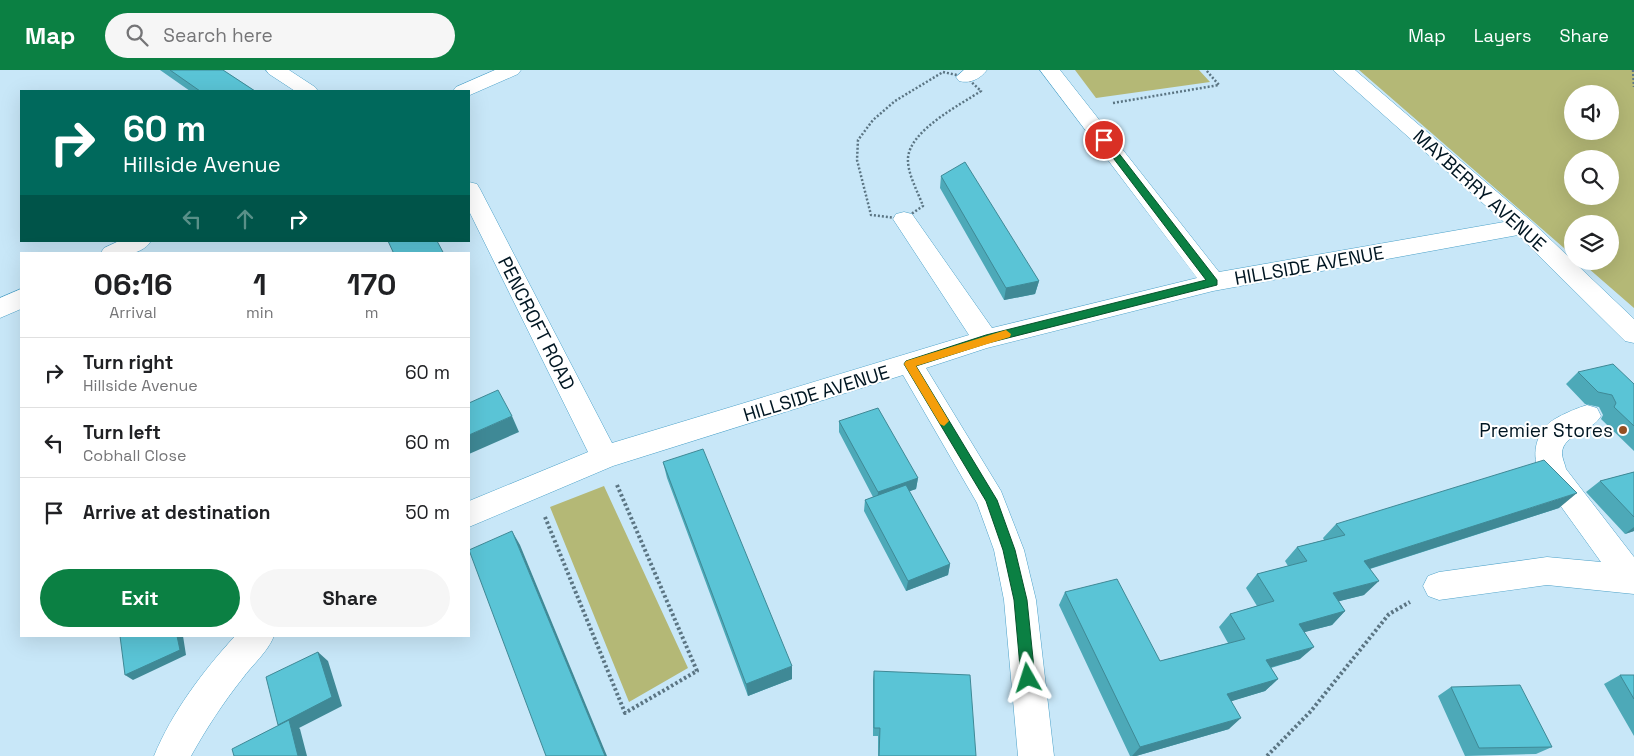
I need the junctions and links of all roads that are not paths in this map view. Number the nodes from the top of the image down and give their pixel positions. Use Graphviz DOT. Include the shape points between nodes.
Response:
graph roads {
  1 [pos="276,70"];
  2 [pos="511,70"];
  3 [pos="1050,70"];
  4 [pos="1343,70"];
  5 [pos="306,90"];
  6 [pos="465,90"];
  7 [pos="470,191"];
  8 [pos="904,219"];
  9 [pos="1523,226"];
  10 [pos="137,242"];
  11 [pos="116,252"];
  12 [pos="1213,282"];
  13 [pos="20,299"];
  14 [pos="0,309"];
  15 [pos="1634,334"];
  16 [pos="986,339"];
  17 [pos="910,364"];
  18 [pos="1587,416"];
  19 [pos="605,457"];
  20 [pos="470,514"];
  21 [pos="1634,580"];
  22 [pos="1439,586"];
  23 [pos="257,637"];
  24 [pos="172,756"];
  25 [pos="1036,756"];
  1 -- 5 [label="main road"];
  2 -- 6 [label="main road"];
  3 -- 12 [label="main road"];
  4 -- 9 [label="main road, MAYBERRY AVENUE"];
  7 -- 19 [label="main road, PENCROFT ROAD"];
  8 -- 16 [label="main road"];
  9 -- 12 [label="main road, HILLSIDE AVENUE"];
  9 -- 15 [label="main road, MAYBERRY AVENUE"];
  10 -- 11 [label="main road"];
  12 -- 16 [label="main road, HILLSIDE AVENUE"];
  13 -- 14 [label="main road"];
  16 -- 17 [label="main road, HILLSIDE AVENUE"];
  17 -- 19 [label="main road, HILLSIDE AVENUE"];
  17 -- 25 [label="main road" via="991,500 1009,550 1020,600"];
  18 -- 21 [label="main road" via="1556,434 1548,452 1552,472"];
  19 -- 20 [label="main road, HILLSIDE AVENUE"];
  21 -- 22 [label="main road" via="1547,570"];
  23 -- 24 [label="main road" via="244,649 186,728"];
}
